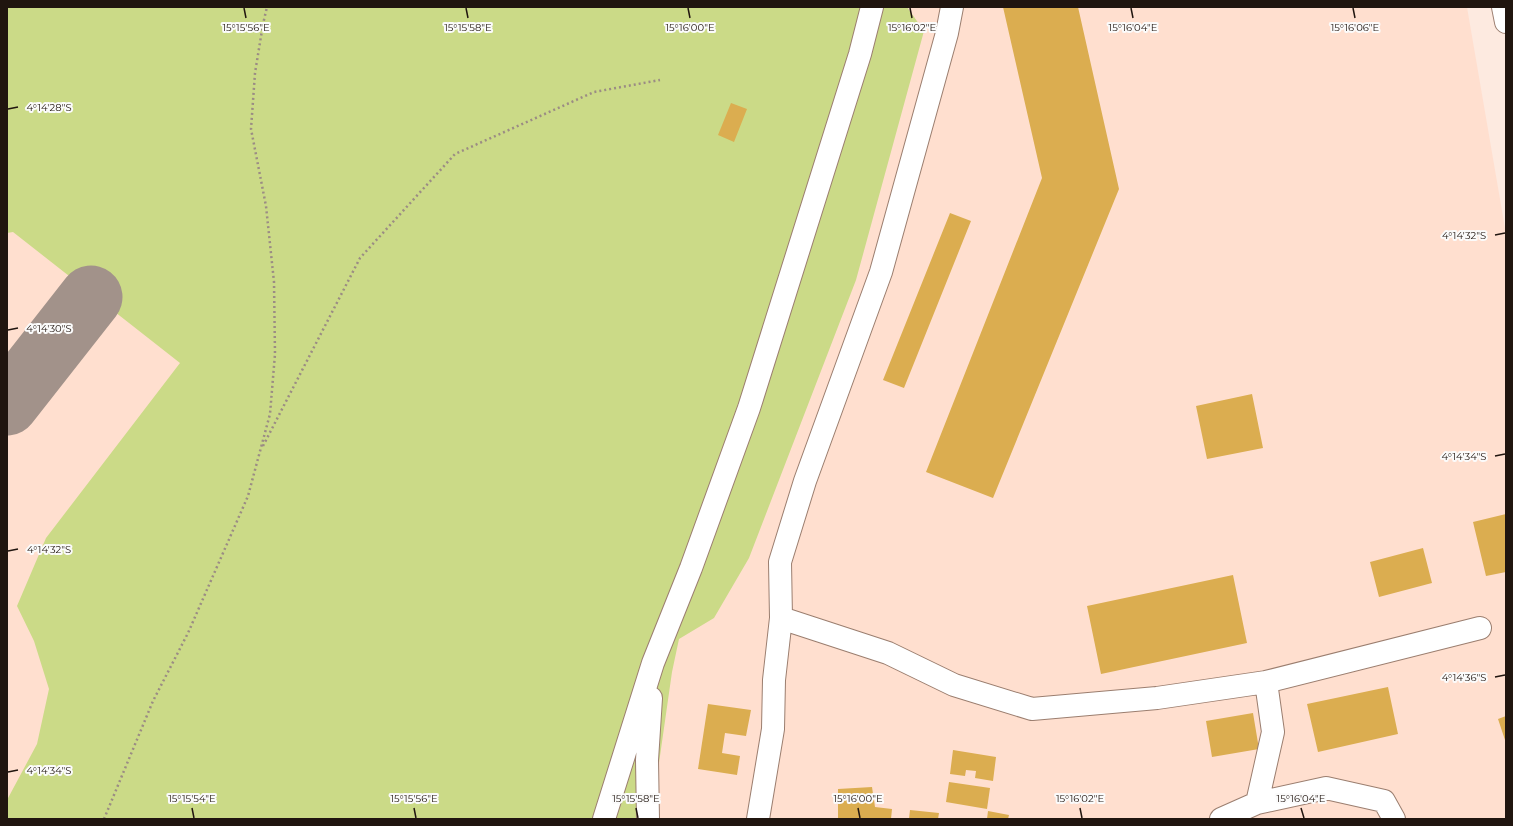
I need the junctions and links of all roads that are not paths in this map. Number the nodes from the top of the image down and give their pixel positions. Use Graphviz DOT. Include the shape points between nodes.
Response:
graph roads {
  1 [pos="872,7"];
  2 [pos="952,7"];
  3 [pos="1503,7"];
  4 [pos="1506,22"];
  5 [pos="781,618"];
  6 [pos="1480,628"];
  7 [pos="653,663"];
  8 [pos="1266,682"];
  9 [pos="1257,803"];
  10 [pos="604,819"];
  11 [pos="648,819"];
  12 [pos="758,819"];
  13 [pos="1221,819"];
  14 [pos="1394,819"];
  1 -- 7 [label="main road" via="860,54 749,408 691,568"];
  2 -- 5 [label="main road" via="880,272 805,481 780,562"];
  3 -- 4 [label="main road"];
  5 -- 8 [label="main road" via="888,653 954,685 1032,709 1157,698"];
  5 -- 12 [label="main road" via="774,680 773,729"];
  6 -- 8 [label="main road"];
  7 -- 10 [label="main road"];
  7 -- 11 [label="main road" via="647,760"];
  8 -- 9 [label="main road" via="1273,732"];
  9 -- 13 [label="main road"];
  9 -- 14 [label="main road" via="1326,788 1384,801"];
}
